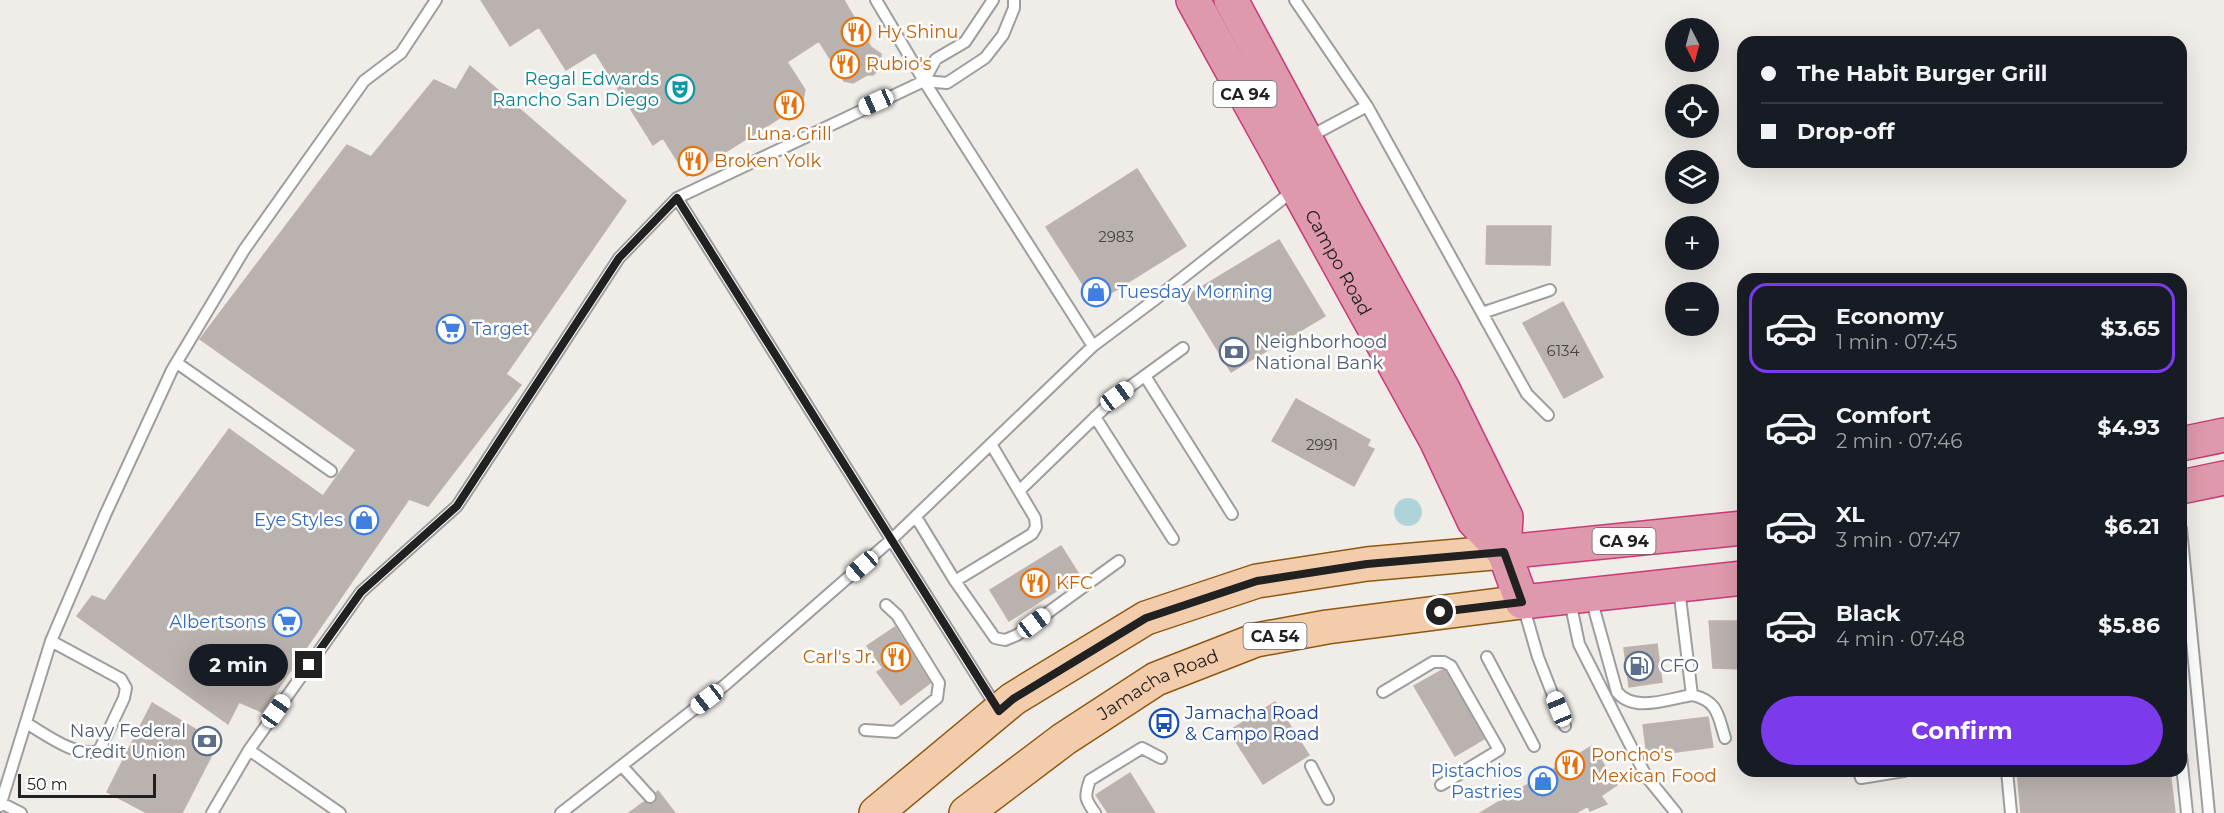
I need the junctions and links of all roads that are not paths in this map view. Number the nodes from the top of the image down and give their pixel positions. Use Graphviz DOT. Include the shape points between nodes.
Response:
graph roads {
  1 [pos="436,0"];
  2 [pos="876,0"];
  3 [pos="993,0"];
  4 [pos="1014,0"];
  5 [pos="1193,0"];
  6 [pos="1231,0"];
  7 [pos="1295,0"];
  8 [pos="924,81"];
  9 [pos="1367,106"];
  10 [pos="1306,138"];
  11 [pos="1297,188"];
  12 [pos="677,198"];
  13 [pos="1550,290"];
  14 [pos="1482,313"];
  15 [pos="1093,346"];
  16 [pos="1183,348"];
  17 [pos="177,363"];
  18 [pos="1145,375"];
  19 [pos="1548,415"];
  20 [pos="1095,417"];
  21 [pos="2224,435"];
  22 [pos="2187,443"];
  23 [pos="991,444"];
  24 [pos="331,471"];
  25 [pos="2221,480"];
  26 [pos="2187,487"];
  27 [pos="1019,491"];
  28 [pos="1232,514"];
  29 [pos="916,517"];
  30 [pos="1737,529"];
  31 [pos="892,539"];
  32 [pos="1173,539"];
  33 [pos="1504,552"];
  34 [pos="1119,561"];
  35 [pos="1737,579"];
  36 [pos="955,581"];
  37 [pos="1678,584"];
  38 [pos="2187,590"];
  39 [pos="1580,596"];
  40 [pos="1522,602"];
  41 [pos="886,605"];
  42 [pos="51,641"];
  43 [pos="1487,657"];
  44 [pos="1383,692"];
  45 [pos="1692,695"];
  46 [pos="999,711"];
  47 [pos="26,723"];
  48 [pos="1565,726"];
  49 [pos="865,729"];
  50 [pos="1725,738"];
  51 [pos="1534,746"];
  52 [pos="249,750"];
  53 [pos="1161,758"];
  54 [pos="622,765"];
  55 [pos="1311,766"];
  56 [pos="2008,777"];
  57 [pos="2183,777"];
  58 [pos="1440,785"];
  59 [pos="650,797"];
  60 [pos="1328,799"];
  61 [pos="0,804"];
  62 [pos="21,813"];
  63 [pos="212,813"];
  64 [pos="340,813"];
  65 [pos="561,813"];
  66 [pos="876,813"];
  67 [pos="966,813"];
  68 [pos="1095,813"];
  69 [pos="1676,813"];
  70 [pos="2012,813"];
  71 [pos="2187,813"];
  72 [pos="2209,813"];
  1 -- 17 [label="lane" via="401,53 364,81 244,250"];
  2 -- 8 [label="lane"];
  3 -- 8 [label="lane" via="964,42 936,59"];
  4 -- 8 [label="lane" via="1003,35 986,58 947,83"];
  5 -- 11 [label="highway, Campo Road / CA 94"];
  6 -- 10 [label="highway, Campo Road / CA 94"];
  7 -- 9 [label="lane"];
  8 -- 12 [label="lane"];
  8 -- 15 [label="lane"];
  9 -- 10 [label="lane"];
  9 -- 14 [label="lane"];
  10 -- 33 [label="highway, Campo Road / CA 94" via="1443,390 1506,517"];
  11 -- 15 [label="lane"];
  11 -- 33 [label="highway, Campo Road / CA 94" via="1436,440 1474,521"];
  12 -- 31 [label="lane"];
  12 -- 52 [label="lane" via="619,258 457,506 361,592"];
  13 -- 14 [label="lane"];
  14 -- 19 [label="lane" via="1527,394"];
  15 -- 23 [label="lane"];
  16 -- 18 [label="lane"];
  17 -- 24 [label="lane"];
  17 -- 42 [label="lane"];
  18 -- 20 [label="lane"];
  18 -- 28 [label="lane"];
  20 -- 27 [label="lane"];
  20 -- 32 [label="lane"];
  21 -- 22 [label="highway"];
  23 -- 27 [label="lane"];
  23 -- 29 [label="lane"];
  25 -- 26 [label="highway"];
  27 -- 36 [label="lane" via="1035,518 1032,534"];
  29 -- 31 [label="lane"];
  29 -- 36 [label="lane"];
  30 -- 33 [label="highway, CA 94"];
  31 -- 46 [label="lane"];
  31 -- 54 [label="lane" via="725,685"];
  33 -- 40 [label="highway, Campo Road / CA 94"];
  33 -- 46 [label="main road" via="1367,564 1257,581 1146,618"];
  34 -- 36 [label="lane" via="1005,640 994,638"];
  35 -- 37 [label="highway"];
  37 -- 39 [label="highway"];
  37 -- 45 [label="lane"];
  38 -- 72 [label="lane"];
  39 -- 40 [label="highway"];
  39 -- 45 [label="lane" via="1623,699 1638,704"];
  39 -- 69 [label="lane" via="1579,644 1646,776"];
  40 -- 48 [label="lane"];
  40 -- 67 [label="main road, Jamacha Road / CA 54" via="1256,640 1156,679 1064,739"];
  41 -- 49 [label="lane" via="897,615 939,683 937,698 895,732"];
  42 -- 47 [label="lane"];
  42 -- 47 [label="lane" via="121,679 126,688 124,698 99,751 75,749"];
  43 -- 51 [label="lane"];
  44 -- 58 [label="lane" via="1433,662 1451,666 1498,750"];
  45 -- 50 [label="lane" via="1716,709"];
  46 -- 66 [label="main road"];
  47 -- 61 [label="lane"];
  52 -- 63 [label="lane"];
  52 -- 64 [label="lane"];
  53 -- 68 [label="lane" via="1142,748 1090,780 1085,794"];
  54 -- 59 [label="lane"];
  54 -- 65 [label="lane"];
  55 -- 60 [label="lane"];
  56 -- 70 [label="lane"];
  57 -- 71 [label="lane"];
  61 -- 62 [label="lane"];
}
